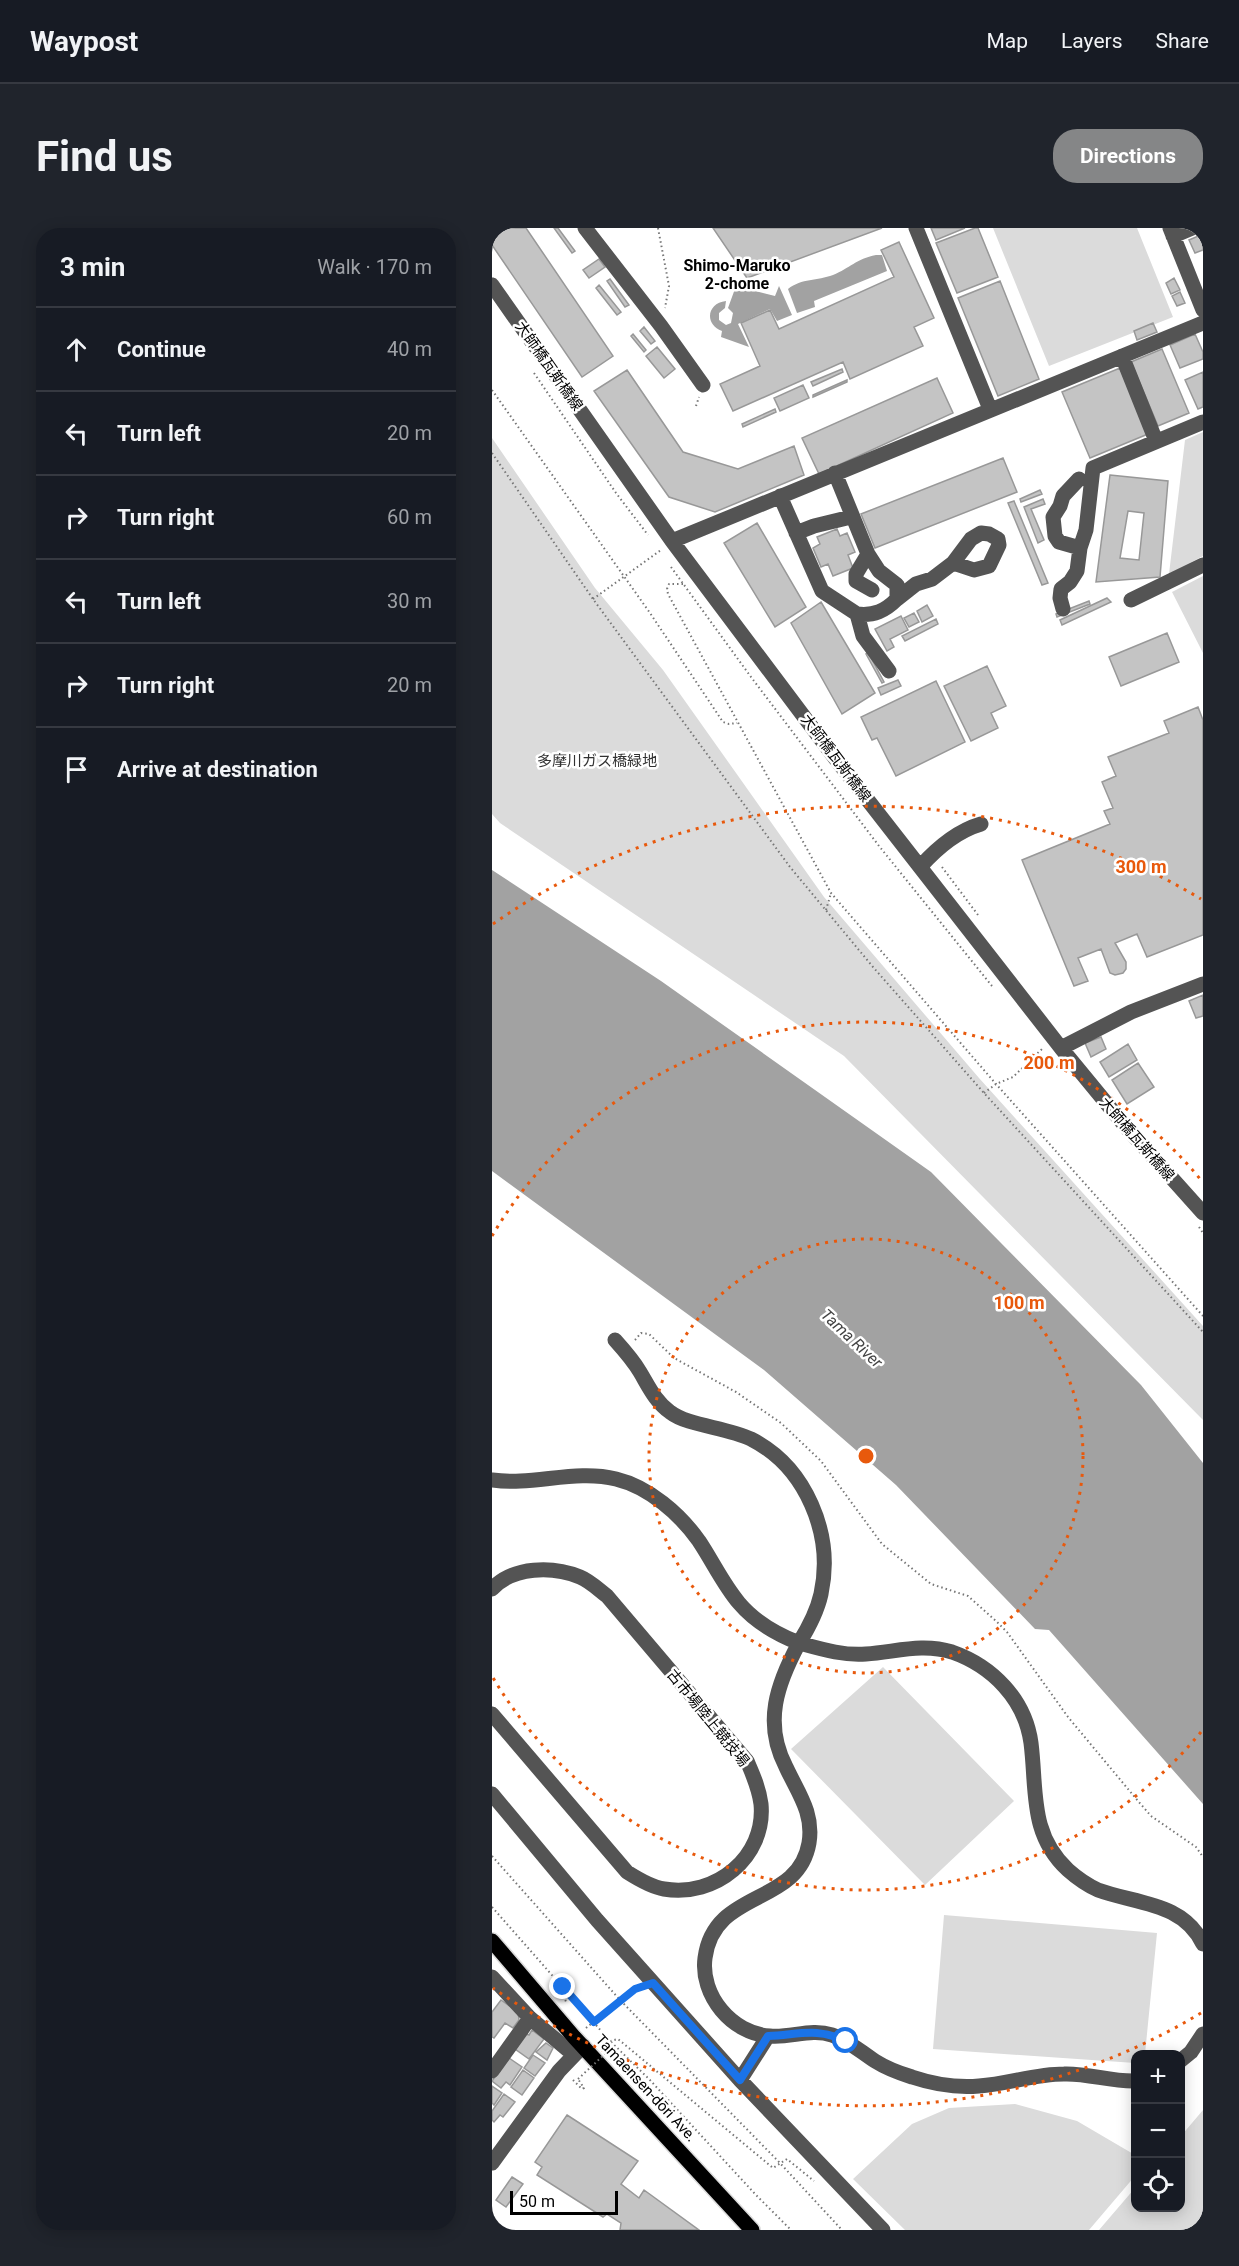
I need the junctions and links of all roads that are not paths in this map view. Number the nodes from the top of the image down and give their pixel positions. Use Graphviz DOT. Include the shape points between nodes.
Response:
graph roads {
  1 [pos="585,228"];
  2 [pos="916,228"];
  3 [pos="1192,228"];
  4 [pos="1171,232"];
  5 [pos="492,285"];
  6 [pos="1203,310"];
  7 [pos="1203,323"];
  8 [pos="1122,356"];
  9 [pos="703,384"];
  10 [pos="990,409"];
  11 [pos="1203,422"];
  12 [pos="1156,441"];
  13 [pos="835,473"];
  14 [pos="1079,479"];
  15 [pos="780,496"];
  16 [pos="851,517"];
  17 [pos="796,533"];
  18 [pos="666,546"];
  19 [pos="1080,548"];
  20 [pos="868,554"];
  21 [pos="953,562"];
  22 [pos="1203,565"];
  23 [pos="878,570"];
  24 [pos="872,590"];
  25 [pos="897,599"];
  26 [pos="1131,600"];
  27 [pos="1063,609"];
  28 [pos="864,615"];
  29 [pos="889,670"];
  30 [pos="981,824"];
  31 [pos="920,867"];
  32 [pos="1203,984"];
  33 [pos="1061,1048"];
  34 [pos="1203,1213"];
  35 [pos="615,1340"];
  36 [pos="492,1480"];
  37 [pos="492,1589"];
  38 [pos="799,1643"];
  39 [pos="492,1714"];
  40 [pos="492,1794"];
  41 [pos="492,1941"];
  42 [pos="1203,1944"];
  43 [pos="492,1977"];
  44 [pos="530,2018"];
  45 [pos="1203,2034"];
  46 [pos="768,2036"];
  47 [pos="579,2044"];
  48 [pos="1185,2057"];
  49 [pos="492,2071"];
  50 [pos="740,2080"];
  51 [pos="1131,2080"];
  52 [pos="498,2143"];
  53 [pos="492,2163"];
  54 [pos="752,2230"];
  55 [pos="884,2230"];
  1 -- 9 [label="street"];
  2 -- 10 [label="street"];
  3 -- 4 [label="street"];
  4 -- 6 [label="street"];
  5 -- 18 [label="street, 大師橋瓦斯橋線"];
  7 -- 8 [label="street"];
  8 -- 10 [label="street"];
  8 -- 12 [label="street"];
  10 -- 13 [label="street"];
  11 -- 12 [label="street"];
  12 -- 19 [label="street" via="1094,468"];
  13 -- 15 [label="street"];
  13 -- 16 [label="street"];
  14 -- 19 [label="street" via="1063,496 1060,506 1047,514 1059,542"];
  15 -- 17 [label="street"];
  15 -- 18 [label="street"];
  16 -- 17 [label="street"];
  16 -- 20 [label="street"];
  17 -- 28 [label="street" via="822,591"];
  18 -- 31 [label="street, 大師橋瓦斯橋線"];
  19 -- 27 [label="street" via="1077,571 1062,589"];
  20 -- 23 [label="street"];
  20 -- 24 [label="street" via="851,582"];
  21 -- 25 [label="street"];
  22 -- 26 [label="street"];
  23 -- 24 [label="street"];
  23 -- 25 [label="street" via="897,585"];
  24 -- 28 [label="street"];
  25 -- 28 [label="street" via="889,608"];
  28 -- 29 [label="street" via="863,636"];
  30 -- 31 [label="street" via="965,829"];
  31 -- 33 [label="street, 大師橋瓦斯橋線"];
  32 -- 33 [label="street" via="1131,1012"];
  33 -- 34 [label="street, 大師橋瓦斯橋線"];
  35 -- 38 [label="street" via="657,1402 686,1420 732,1431 764,1446 788,1467 804,1489 822,1535 824,1577 814,1615"];
  36 -- 38 [label="street" via="603,1477 641,1489 670,1509 691,1531 740,1605 770,1630"];
  37 -- 39 [label="street, 古市場陸上競技場" via="514,1575 556,1571 582,1578 607,1596 747,1761 761,1805 754,1845 741,1864 713,1884 683,1890 644,1882 627,1872"];
  38 -- 42 [label="street" via="850,1654 915,1647 934,1649 965,1658 994,1675 1013,1698 1026,1724 1035,1805 1045,1838 1056,1857 1084,1883 1098,1890 1172,1911"];
  38 -- 46 [label="street" via="778,1687 774,1729 782,1760 804,1800 810,1831 808,1845 804,1858 787,1881 724,1918 708,1942 705,1958 707,1986 719,2007 739,2025"];
  40 -- 50 [label="street" via="597,1920"];
  41 -- 47 [label="main road, Tamaensen-dōri Ave."];
  43 -- 44 [label="street"];
  44 -- 47 [label="street"];
  44 -- 49 [label="street"];
  45 -- 48 [label="street"];
  46 -- 50 [label="street"];
  46 -- 51 [label="street" via="801,2032 834,2035 894,2071 952,2086 1063,2074"];
  47 -- 52 [label="street"];
  47 -- 54 [label="main road, Tamaensen-dōri Ave."];
  50 -- 55 [label="street"];
  52 -- 53 [label="street"];
}
